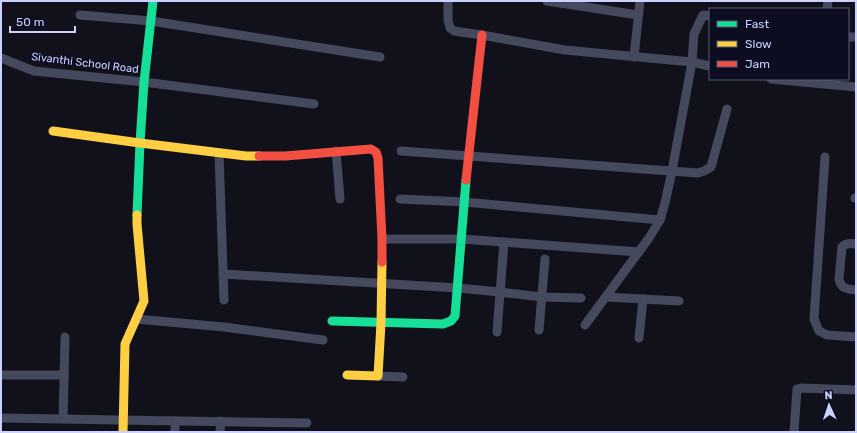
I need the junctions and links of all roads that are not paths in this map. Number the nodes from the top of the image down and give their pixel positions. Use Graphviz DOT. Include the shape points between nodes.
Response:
graph roads {
  1 [pos="153,1"];
  2 [pos="448,1"];
  3 [pos="547,1"];
  4 [pos="640,1"];
  5 [pos="80,14"];
  6 [pos="638,15"];
  7 [pos="709,16"];
  8 [pos="151,21"];
  9 [pos="482,35"];
  10 [pos="380,57"];
  11 [pos="634,57"];
  12 [pos="1,58"];
  13 [pos="692,62"];
  14 [pos="709,66"];
  15 [pos="796,80"];
  16 [pos="821,81"];
  17 [pos="144,82"];
  18 [pos="856,87"];
  19 [pos="314,104"];
  20 [pos="727,109"];
  21 [pos="53,131"];
  22 [pos="140,143"];
  23 [pos="336,151"];
  24 [pos="401,151"];
  25 [pos="220,153"];
  26 [pos="468,156"];
  27 [pos="825,156"];
  28 [pos="672,171"];
  29 [pos="340,199"];
  30 [pos="400,199"];
  31 [pos="465,202"];
  32 [pos="660,220"];
  33 [pos="382,239"];
  34 [pos="462,239"];
  35 [pos="504,242"];
  36 [pos="856,244"];
  37 [pos="639,252"];
  38 [pos="545,259"];
  39 [pos="223,274"];
  40 [pos="381,284"];
  41 [pos="458,288"];
  42 [pos="856,290"];
  43 [pos="500,292"];
  44 [pos="542,297"];
  45 [pos="606,297"];
  46 [pos="581,298"];
  47 [pos="643,299"];
  48 [pos="224,300"];
  49 [pos="679,301"];
  50 [pos="136,319"];
  51 [pos="332,321"];
  52 [pos="381,323"];
  53 [pos="585,325"];
  54 [pos="539,330"];
  55 [pos="497,332"];
  56 [pos="65,337"];
  57 [pos="856,337"];
  58 [pos="639,338"];
  59 [pos="323,340"];
  60 [pos="1,375"];
  61 [pos="64,375"];
  62 [pos="347,375"];
  63 [pos="378,376"];
  64 [pos="403,377"];
  65 [pos="856,390"];
  66 [pos="1,418"];
  67 [pos="63,419"];
  68 [pos="123,420"];
  69 [pos="175,421"];
  70 [pos="221,421"];
  71 [pos="282,422"];
  72 [pos="307,423"];
  73 [pos="123,432"];
  74 [pos="175,432"];
  75 [pos="220,432"];
  76 [pos="282,432"];
  77 [pos="794,432"];
  1 -- 8 [label="street"];
  2 -- 9 [label="street" via="450,28 454,32"];
  3 -- 6 [label="street"];
  4 -- 6 [label="street"];
  5 -- 8 [label="street"];
  6 -- 11 [label="street"];
  7 -- 13 [label="street" via="703,15 694,34"];
  8 -- 10 [label="street"];
  8 -- 17 [label="street"];
  9 -- 11 [label="street" via="565,50"];
  9 -- 26 [label="street"];
  11 -- 13 [label="street"];
  12 -- 17 [label="street, Sivanthi School Road" via="34,71"];
  13 -- 14 [label="street"];
  13 -- 28 [label="street"];
  15 -- 16 [label="street"];
  16 -- 18 [label="street"];
  17 -- 19 [label="street, Sivanthi School Road"];
  17 -- 22 [label="street"];
  20 -- 28 [label="street" via="711,166 698,173"];
  21 -- 22 [label="street"];
  22 -- 25 [label="street"];
  22 -- 50 [label="street" via="137,224 144,301"];
  23 -- 25 [label="street" via="285,156"];
  23 -- 29 [label="street"];
  23 -- 33 [label="street" via="371,149 376,152"];
  24 -- 26 [label="street"];
  25 -- 39 [label="street"];
  26 -- 28 [label="street"];
  26 -- 31 [label="street"];
  27 -- 57 [label="street" via="814,319 820,331 827,335"];
  28 -- 32 [label="street"];
  30 -- 31 [label="street"];
  31 -- 32 [label="street"];
  31 -- 34 [label="street"];
  32 -- 37 [label="street"];
  33 -- 34 [label="street"];
  33 -- 40 [label="street"];
  34 -- 35 [label="street"];
  34 -- 41 [label="street"];
  35 -- 37 [label="street"];
  35 -- 43 [label="street"];
  36 -- 42 [label="street" via="846,244 842,247 839,279 842,286"];
  37 -- 45 [label="street"];
  38 -- 44 [label="street"];
  39 -- 40 [label="street"];
  39 -- 48 [label="street"];
  40 -- 41 [label="street"];
  40 -- 52 [label="street"];
  41 -- 43 [label="street"];
  41 -- 52 [label="street" via="456,312 451,321 443,324"];
  43 -- 44 [label="street"];
  43 -- 55 [label="street"];
  44 -- 46 [label="street"];
  44 -- 54 [label="street"];
  45 -- 47 [label="street"];
  45 -- 53 [label="street"];
  47 -- 49 [label="street"];
  47 -- 58 [label="street"];
  50 -- 59 [label="street"];
  50 -- 68 [label="street" via="125,344"];
  51 -- 52 [label="street"];
  52 -- 63 [label="street"];
  56 -- 61 [label="street"];
  60 -- 61 [label="street"];
  61 -- 67 [label="street"];
  62 -- 63 [label="street"];
  63 -- 64 [label="street"];
  65 -- 77 [label="street" via="797,389"];
  66 -- 67 [label="street"];
  67 -- 68 [label="street"];
  68 -- 69 [label="street"];
  68 -- 73 [label="street"];
  69 -- 70 [label="street"];
  69 -- 74 [label="street"];
  70 -- 71 [label="street"];
  70 -- 75 [label="street"];
  71 -- 72 [label="street"];
  71 -- 76 [label="street"];
}
